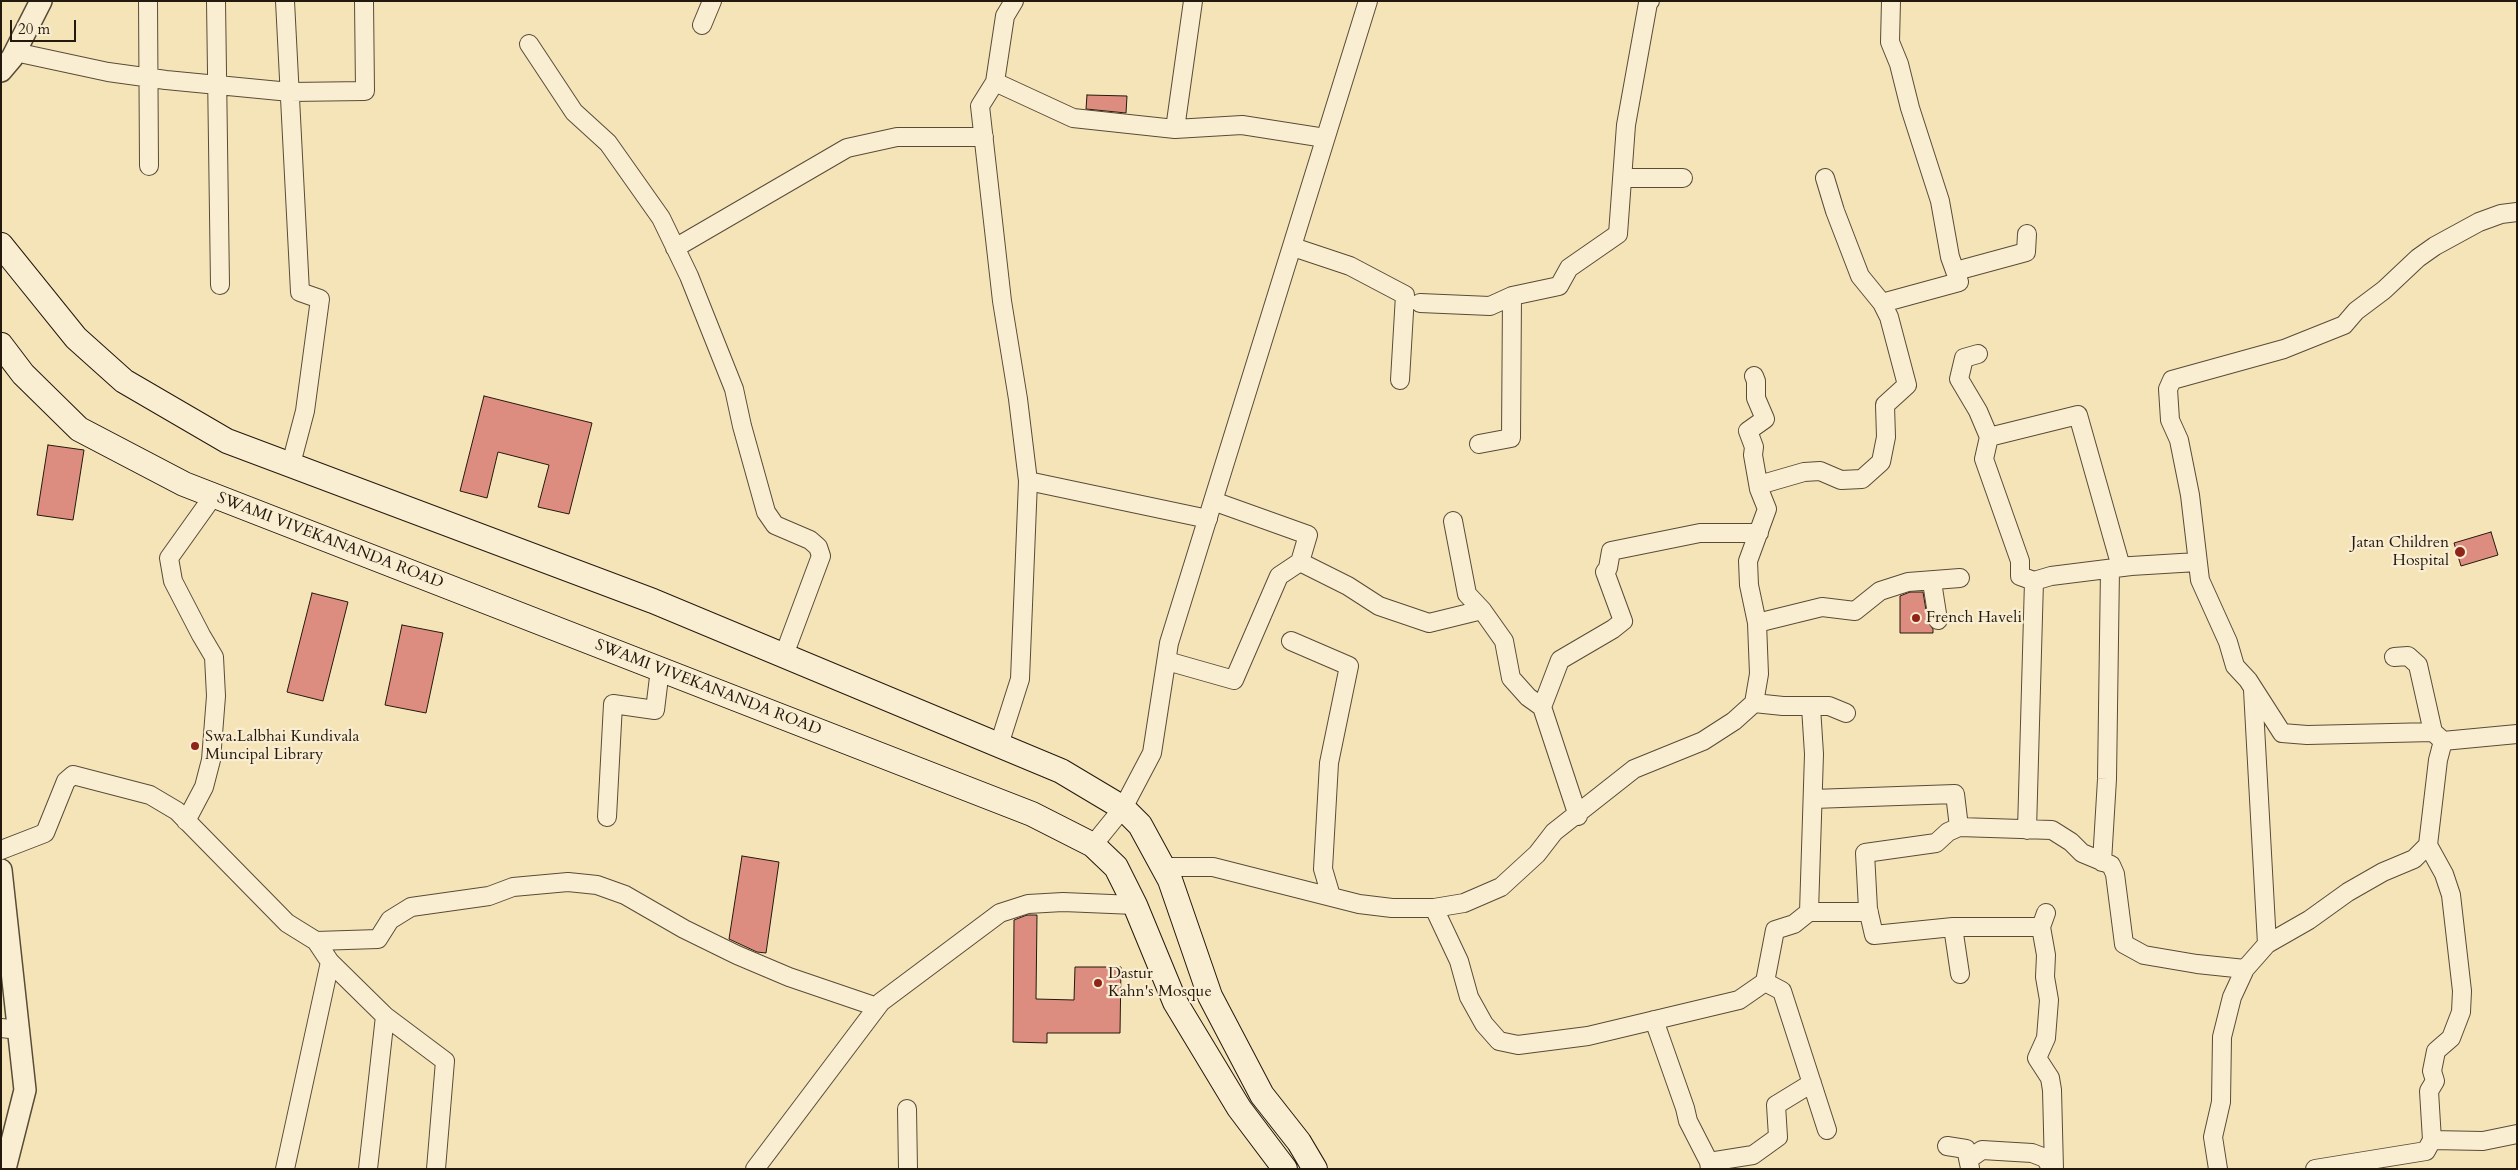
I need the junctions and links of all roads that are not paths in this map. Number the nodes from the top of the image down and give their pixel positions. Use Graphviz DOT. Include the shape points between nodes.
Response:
graph roads {
  1 [pos="40,1"];
  2 [pos="148,1"];
  3 [pos="216,1"];
  4 [pos="286,1"];
  5 [pos="364,1"];
  6 [pos="712,1"];
  7 [pos="1014,1"];
  8 [pos="1193,1"];
  9 [pos="1368,1"];
  10 [pos="1650,1"];
  11 [pos="1891,1"];
  12 [pos="702,25"];
  13 [pos="529,44"];
  14 [pos="15,52"];
  15 [pos="1,71"];
  16 [pos="149,78"];
  17 [pos="995,82"];
  18 [pos="218,86"];
  19 [pos="290,92"];
  20 [pos="1175,130"];
  21 [pos="984,137"];
  22 [pos="1325,138"];
  23 [pos="149,166"];
  24 [pos="1622,178"];
  25 [pos="1683,178"];
  26 [pos="1825,178"];
  27 [pos="2517,212"];
  28 [pos="2027,234"];
  29 [pos="1,245"];
  30 [pos="1293,247"];
  31 [pos="675,248"];
  32 [pos="1956,271"];
  33 [pos="220,285"];
  34 [pos="1512,296"];
  35 [pos="1420,303"];
  36 [pos="1882,304"];
  37 [pos="1,345"];
  38 [pos="1978,354"];
  39 [pos="1754,376"];
  40 [pos="1400,380"];
  41 [pos="1989,437"];
  42 [pos="1479,444"];
  43 [pos="291,464"];
  44 [pos="1028,481"];
  45 [pos="1759,485"];
  46 [pos="214,495"];
  47 [pos="1213,501"];
  48 [pos="1208,519"];
  49 [pos="1453,521"];
  50 [pos="1759,534"];
  51 [pos="1300,562"];
  52 [pos="2196,562"];
  53 [pos="2116,568"];
  54 [pos="1960,578"];
  55 [pos="2034,581"];
  56 [pos="1932,582"];
  57 [pos="1482,610"];
  58 [pos="1938,620"];
  59 [pos="1757,623"];
  60 [pos="1291,641"];
  61 [pos="784,655"];
  62 [pos="2394,657"];
  63 [pos="1167,661"];
  64 [pos="660,669"];
  65 [pos="2253,688"];
  66 [pos="1754,703"];
  67 [pos="1542,707"];
  68 [pos="1811,707"];
  69 [pos="1846,713"];
  70 [pos="2517,734"];
  71 [pos="2438,737"];
  72 [pos="1000,745"];
  73 [pos="1813,799"];
  74 [pos="1123,808"];
  75 [pos="1578,816"];
  76 [pos="607,817"];
  77 [pos="186,821"];
  78 [pos="1959,828"];
  79 [pos="2027,830"];
  80 [pos="1092,845"];
  81 [pos="2428,845"];
  82 [pos="1,850"];
  83 [pos="2102,862"];
  84 [pos="1163,867"];
  85 [pos="1,871"];
  86 [pos="1331,896"];
  87 [pos="1135,905"];
  88 [pos="1434,908"];
  89 [pos="1809,912"];
  90 [pos="1869,912"];
  91 [pos="1952,927"];
  92 [pos="316,941"];
  93 [pos="2267,944"];
  94 [pos="330,962"];
  95 [pos="2245,969"];
  96 [pos="1960,974"];
  97 [pos="1765,982"];
  98 [pos="877,1007"];
  99 [pos="385,1016"];
  100 [pos="1654,1020"];
  101 [pos="10,1029"];
  102 [pos="1812,1083"];
  103 [pos="907,1109"];
  104 [pos="9,1125"];
  105 [pos="1827,1130"];
  106 [pos="2517,1134"];
  107 [pos="2432,1140"];
  108 [pos="1947,1146"];
  109 [pos="1970,1164"];
  110 [pos="1709,1165"];
  111 [pos="5,1169"];
  112 [pos="285,1169"];
  113 [pos="368,1169"];
  114 [pos="436,1169"];
  115 [pos="755,1169"];
  116 [pos="908,1169"];
  117 [pos="1285,1169"];
  118 [pos="1315,1169"];
  119 [pos="2053,1169"];
  120 [pos="2218,1169"];
  121 [pos="2315,1169"];
  1 -- 14 [label="street"];
  2 -- 16 [label="street"];
  3 -- 18 [label="street"];
  4 -- 19 [label="street"];
  5 -- 19 [label="street" via="365,91"];
  6 -- 12 [label="street"];
  7 -- 17 [label="street" via="1004,16"];
  8 -- 20 [label="street"];
  9 -- 22 [label="street"];
  10 -- 24 [label="street" via="1626,125"];
  11 -- 32 [label="street" via="1890,42 1940,201 1950,257"];
  13 -- 31 [label="street" via="574,112 608,143 661,218"];
  14 -- 15 [label="street"];
  14 -- 16 [label="street"];
  16 -- 18 [label="street"];
  16 -- 23 [label="street"];
  17 -- 20 [label="street" via="1072,118"];
  17 -- 21 [label="street" via="980,106"];
  18 -- 19 [label="street"];
  18 -- 33 [label="street"];
  19 -- 43 [label="street" via="300,292 320,299 305,411"];
  20 -- 22 [label="street" via="1242,125"];
  21 -- 31 [label="street" via="897,138 847,148"];
  21 -- 44 [label="street" via="1002,301"];
  22 -- 30 [label="street"];
  24 -- 25 [label="street"];
  24 -- 34 [label="street" via="1618,234 1569,268 1559,286"];
  26 -- 36 [label="street" via="1860,276"];
  27 -- 52 [label="street" via="2479,222 2441,242 2356,311 2344,325 2284,349 2172,380 2168,389 2170,420 2184,460"];
  28 -- 32 [label="street" via="2026,252"];
  29 -- 43 [label="main road" via="76,338 124,381 227,441"];
  30 -- 40 [label="street" via="1350,266 1405,296"];
  30 -- 47 [label="street"];
  31 -- 61 [label="street" via="734,389 766,512 775,525 810,540 818,547 821,556"];
  32 -- 36 [label="street" via="1959,282"];
  34 -- 35 [label="street" via="1490,306"];
  34 -- 42 [label="street" via="1511,438"];
  36 -- 45 [label="street" via="1889,317 1907,385 1885,405 1886,437 1881,462 1862,479 1841,480 1820,471 1804,472"];
  37 -- 46 [label="main road, SWAMI VIVEKANANDA ROAD" via="23,374 79,429 184,484"];
  38 -- 41 [label="street" via="1964,358 1959,379"];
  39 -- 45 [label="street" via="1756,398 1765,419 1748,432 1754,447"];
  41 -- 53 [label="street" via="2078,415"];
  41 -- 55 [label="street" via="1984,459 2020,560 2020,576"];
  43 -- 61 [label="main road" via="653,601"];
  44 -- 48 [label="street"];
  44 -- 72 [label="street" via="1020,679"];
  45 -- 50 [label="street" via="1767,509"];
  46 -- 64 [label="main road, SWAMI VIVEKANANDA ROAD"];
  46 -- 77 [label="street" via="168,558 173,581 214,657 216,696 211,760 204,787"];
  47 -- 48 [label="street"];
  47 -- 51 [label="street" via="1308,535"];
  48 -- 63 [label="street" via="1169,643"];
  49 -- 57 [label="street" via="1467,594"];
  50 -- 59 [label="street" via="1748,561"];
  50 -- 67 [label="street" via="1700,533 1611,551 1605,572 1622,621 1560,660"];
  51 -- 57 [label="street" via="1379,606 1429,623"];
  51 -- 63 [label="street" via="1279,576 1234,680"];
  52 -- 53 [label="street"];
  52 -- 65 [label="street" via="2200,580 2228,642 2235,666"];
  53 -- 55 [label="street"];
  53 -- 83 [label="street"];
  54 -- 56 [label="street"];
  55 -- 79 [label="street"];
  56 -- 58 [label="street"];
  56 -- 59 [label="street" via="1908,582 1880,590 1855,611 1822,607"];
  57 -- 67 [label="street" via="1504,641 1511,678"];
  59 -- 66 [label="street" via="1759,674"];
  60 -- 86 [label="street" via="1349,666 1329,763 1323,869"];
  61 -- 72 [label="main road"];
  62 -- 71 [label="street" via="2408,656 2418,666"];
  63 -- 74 [label="street" via="1152,753"];
  64 -- 76 [label="street" via="654,710 613,704"];
  64 -- 80 [label="main road, SWAMI VIVEKANANDA ROAD" via="1032,814"];
  65 -- 71 [label="street" via="2282,733"];
  65 -- 93 [label="street"];
  66 -- 68 [label="street"];
  66 -- 75 [label="street" via="1703,741 1634,769"];
  67 -- 75 [label="street"];
  68 -- 69 [label="street" via="1829,706"];
  68 -- 73 [label="street"];
  70 -- 71 [label="street"];
  71 -- 81 [label="street"];
  72 -- 74 [label="main road" via="1061,771"];
  73 -- 78 [label="street" via="1955,794"];
  73 -- 89 [label="street"];
  74 -- 80 [label="street"];
  74 -- 84 [label="main road" via="1140,825"];
  75 -- 88 [label="street" via="1554,832 1537,854 1501,887 1464,903"];
  77 -- 82 [label="street" via="177,811 150,795 73,775 66,781 45,833"];
  77 -- 92 [label="street" via="287,922"];
  78 -- 79 [label="street"];
  78 -- 90 [label="street" via="1948,832 1936,843 1864,853"];
  79 -- 83 [label="street" via="2052,830 2082,853"];
  80 -- 87 [label="main road, SWAMI VIVEKANANDA ROAD" via="1116,867"];
  81 -- 93 [label="street" via="2414,859 2348,892"];
  81 -- 107 [label="street" via="2444,874 2451,896 2462,991 2460,1012 2451,1038 2436,1051 2432,1071 2435,1081 2429,1092"];
  83 -- 95 [label="street" via="2111,866 2115,874 2124,944 2144,955"];
  84 -- 86 [label="street" via="1213,867"];
  84 -- 118 [label="main road" via="1210,996 1262,1095 1299,1142"];
  85 -- 101 [label="street"];
  86 -- 88 [label="street" via="1358,904 1392,908"];
  87 -- 98 [label="street" via="1028,904 1000,913"];
  87 -- 117 [label="main road, SWAMI VIVEKANANDA ROAD" via="1175,1002 1239,1108"];
  88 -- 100 [label="street" via="1459,961 1468,998 1499,1041 1518,1045 1579,1037"];
  89 -- 90 [label="street"];
  89 -- 97 [label="street" via="1794,924 1774,930"];
  90 -- 91 [label="street" via="1874,935"];
  91 -- 96 [label="street"];
  91 -- 119 [label="street" via="2043,920 2049,1000 2046,1038 2037,1058 2050,1078 2052,1090"];
  92 -- 94 [label="street"];
  92 -- 98 [label="street" via="378,939 390,920 411,907 489,896 513,887 568,882 597,884 738,955 789,977"];
  93 -- 95 [label="street"];
  94 -- 99 [label="street"];
  94 -- 112 [label="street"];
  95 -- 120 [label="street" via="2232,998 2222,1037 2221,1102 2213,1137"];
  97 -- 100 [label="street" via="1739,1000"];
  97 -- 102 [label="street" via="1782,991"];
  98 -- 115 [label="street"];
  99 -- 113 [label="street"];
  99 -- 114 [label="street" via="445,1061"];
  100 -- 110 [label="street" via="1688,1121"];
  101 -- 104 [label="street" via="25,1090"];
  102 -- 105 [label="street"];
  102 -- 110 [label="street" via="1776,1105 1778,1137 1752,1155"];
  103 -- 116 [label="street"];
  104 -- 111 [label="street"];
  106 -- 107 [label="street" via="2483,1141"];
  107 -- 121 [label="street" via="2426,1151"];
  108 -- 109 [label="street" via="1966,1148"];
  109 -- 119 [label="street" via="1982,1150 2032,1153 2045,1158"];
}
